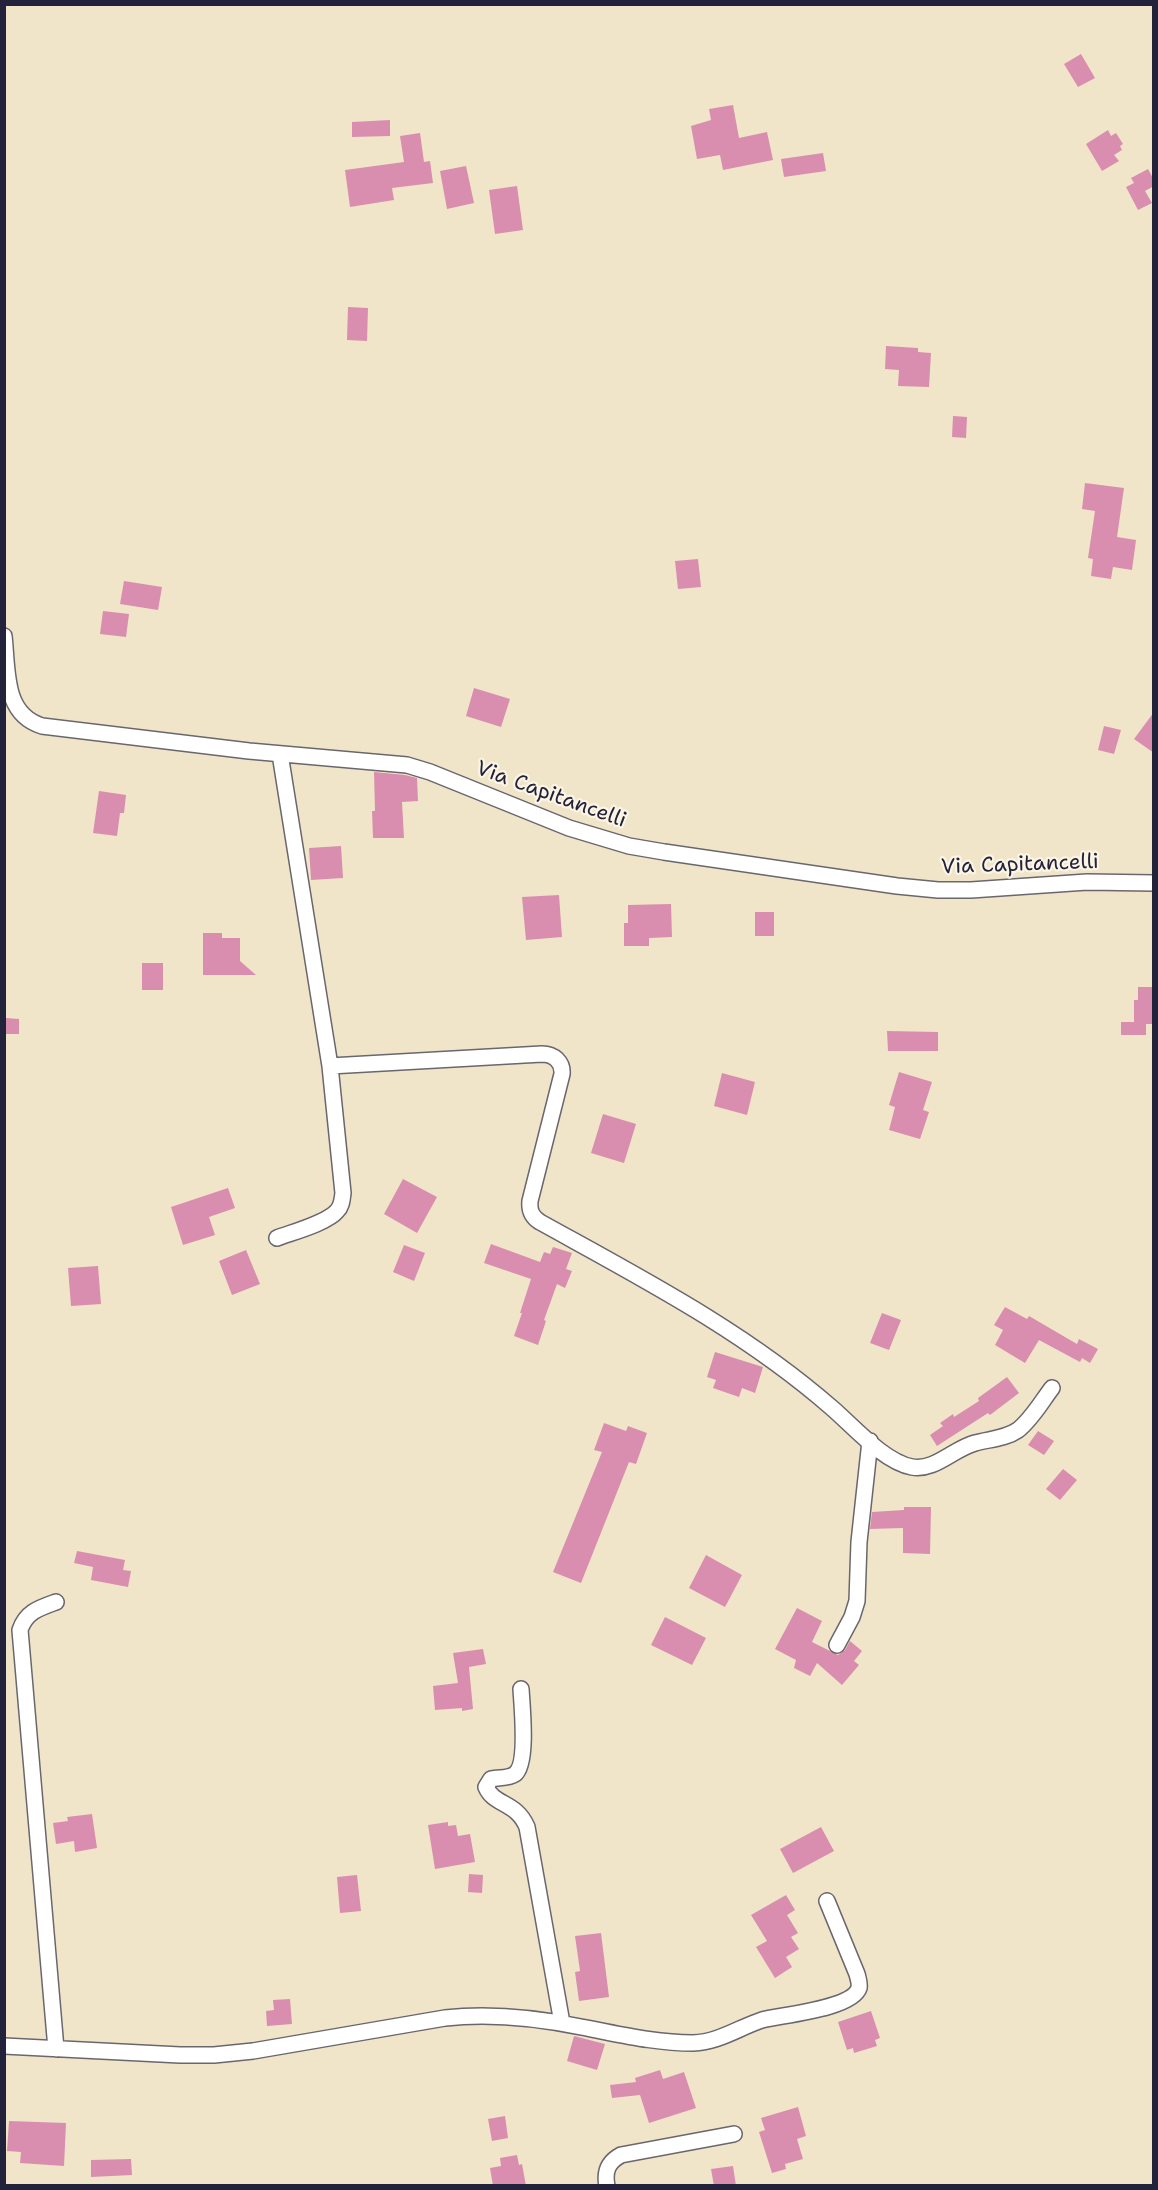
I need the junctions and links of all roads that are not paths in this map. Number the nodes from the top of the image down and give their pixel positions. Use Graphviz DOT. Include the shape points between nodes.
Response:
graph roads {
  1 [pos="4,636"];
  2 [pos="280,754"];
  3 [pos="1154,883"];
  4 [pos="330,1066"];
  5 [pos="277,1238"];
  6 [pos="1053,1388"];
  7 [pos="870,1441"];
  8 [pos="56,1602"];
  9 [pos="837,1645"];
  10 [pos="521,1689"];
  11 [pos="827,1901"];
  12 [pos="562,2023"];
  13 [pos="4,2046"];
  14 [pos="56,2049"];
  15 [pos="734,2134"];
  16 [pos="607,2186"];
  1 -- 2 [label="street, Via Capitancelli" via="12,697 20,714 30,722"];
  2 -- 3 [label="street, Via Capitancelli" via="414,766 569,828 628,846 664,852 938,890 1088,882"];
  2 -- 4 [label="street"];
  4 -- 5 [label="street" via="341,1205 326,1219"];
  4 -- 7 [label="street" via="542,1054 554,1057 562,1071 530,1201 533,1217 719,1324 800,1381"];
  6 -- 7 [label="street" via="1015,1432 970,1444 932,1465 905,1465"];
  7 -- 9 [label="street" via="860,1526 857,1602"];
  8 -- 14 [label="street" via="31,1612 20,1630"];
  10 -- 12 [label="street" via="522,1763 515,1774 491,1779 486,1786 492,1796 513,1808 527,1827"];
  11 -- 12 [label="street" via="859,1984 844,2000 698,2042 635,2039"];
  12 -- 14 [label="street" via="460,2016 214,2055"];
  13 -- 14 [label="street"];
  15 -- 16 [label="street" via="621,2156 607,2168"];
}
